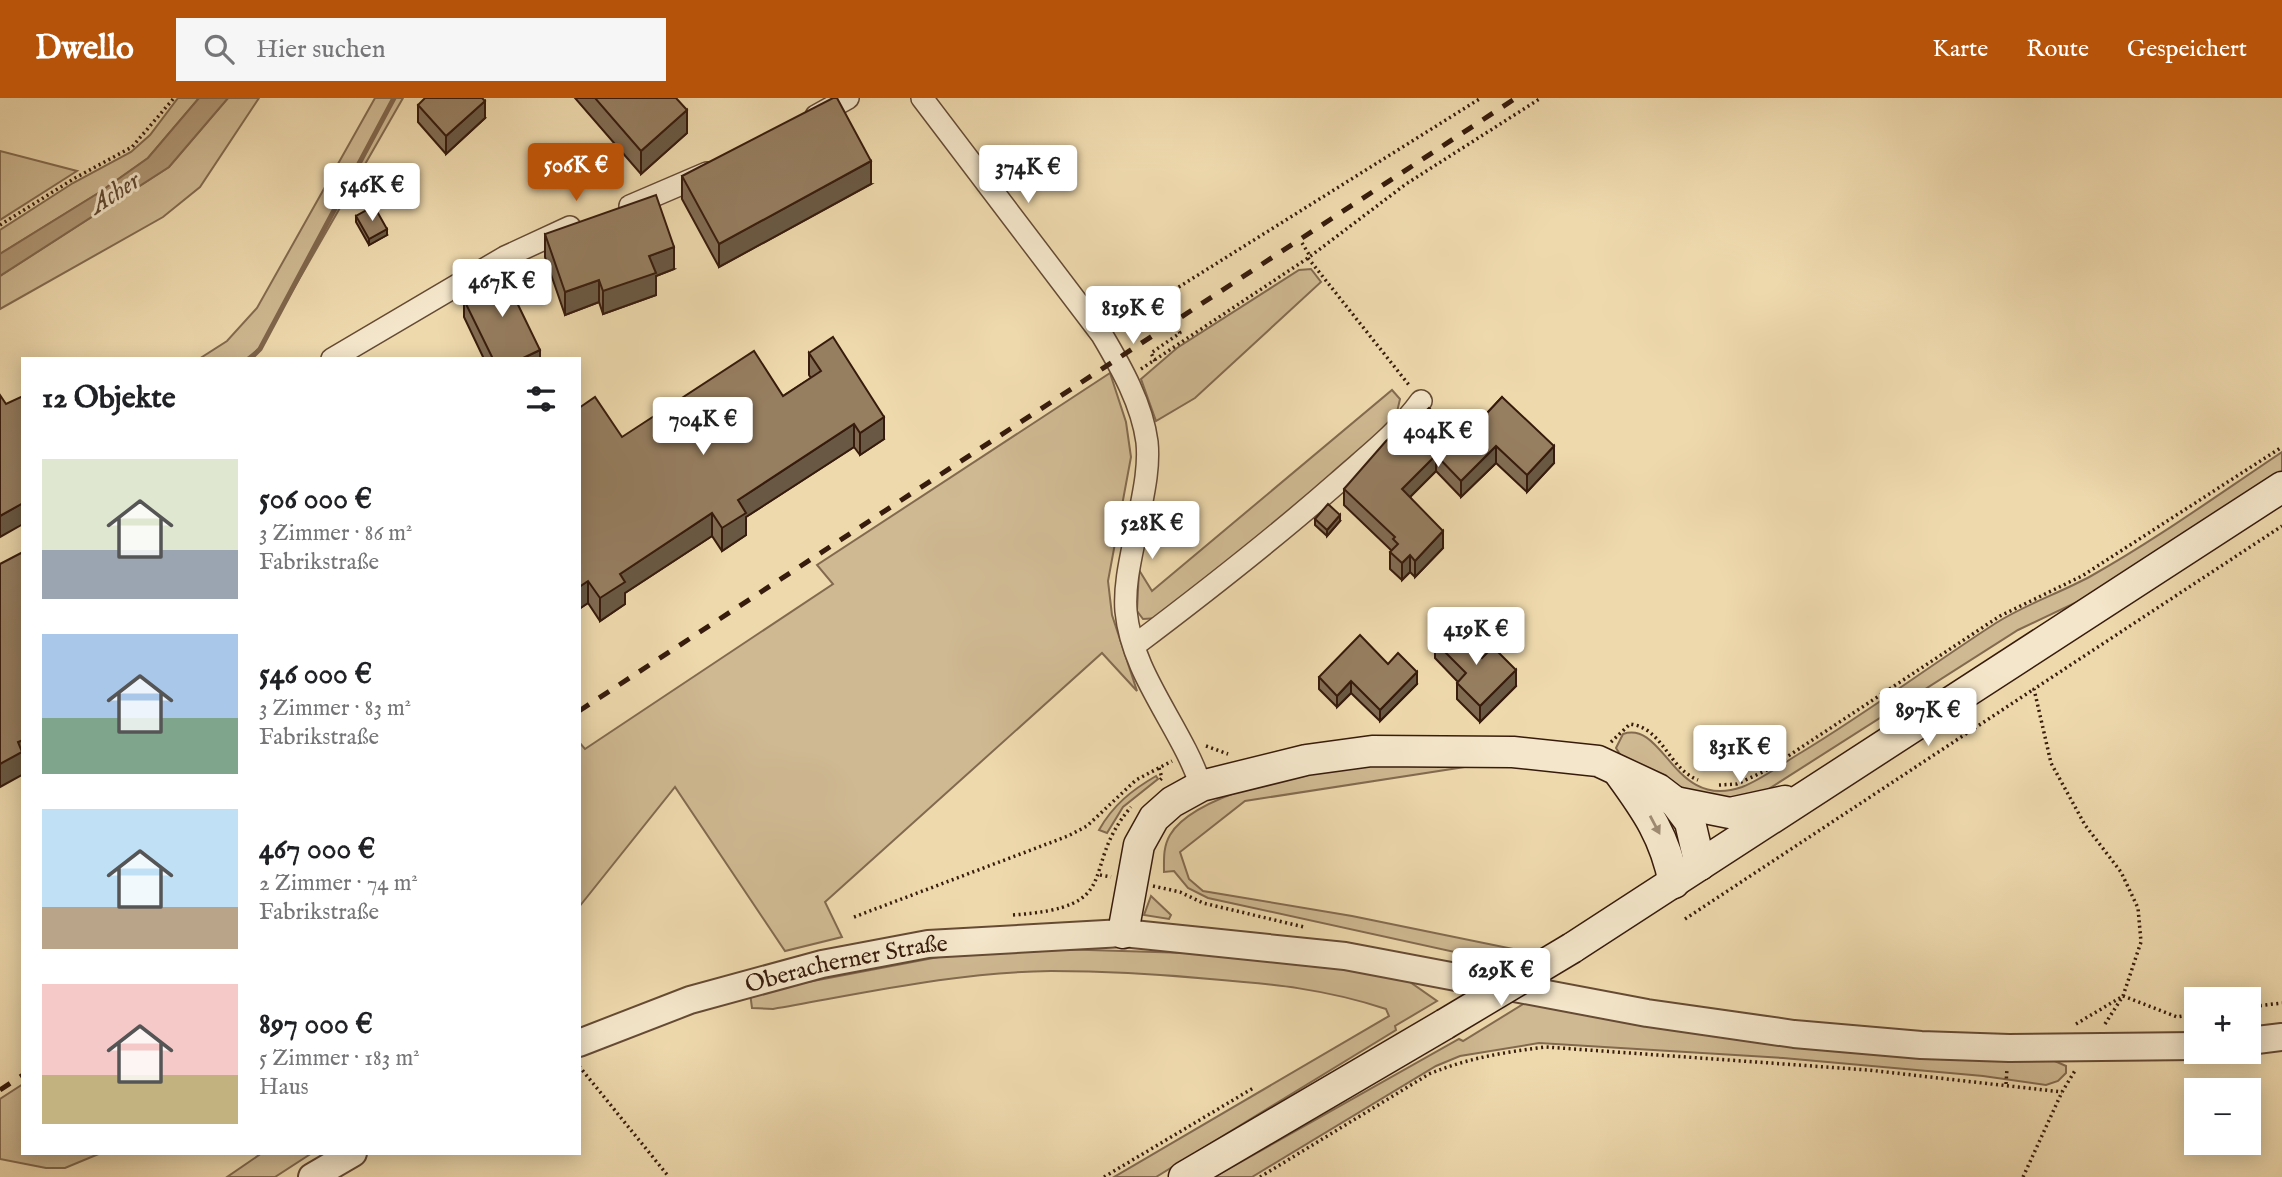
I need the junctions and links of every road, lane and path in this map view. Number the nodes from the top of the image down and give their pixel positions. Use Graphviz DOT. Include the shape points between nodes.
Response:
graph roads {
  1 [pos="174,98"];
  2 [pos="848,98"];
  3 [pos="922,98"];
  4 [pos="1481,98"];
  5 [pos="1541,98"];
  6 [pos="800,124"];
  7 [pos="729,162"];
  8 [pos="615,211"];
  9 [pos="589,221"];
  10 [pos="0,225"];
  11 [pos="1302,243"];
  12 [pos="1309,257"];
  13 [pos="1175,325"];
  14 [pos="1102,335"];
  15 [pos="335,357"];
  16 [pos="1155,361"];
  17 [pos="1126,378"];
  18 [pos="1421,401"];
  19 [pos="2282,447"];
  20 [pos="2282,487"];
  21 [pos="2282,526"];
  22 [pos="1135,645"];
  23 [pos="2034,689"];
  24 [pos="1609,767"];
  25 [pos="1159,768"];
  26 [pos="1706,782"];
  27 [pos="1717,785"];
  28 [pos="1201,786"];
  29 [pos="1803,798"];
  30 [pos="1675,802"];
  31 [pos="1700,866"];
  32 [pos="1100,875"];
  33 [pos="1131,881"];
  34 [pos="1674,883"];
  35 [pos="854,917"];
  36 [pos="1685,919"];
  37 [pos="1312,929"];
  38 [pos="1123,933"];
  39 [pos="2123,996"];
  40 [pos="2282,1003"];
  41 [pos="2261,1006"];
  42 [pos="2184,1016"];
  43 [pos="2069,1028"];
  44 [pos="2282,1037"];
  45 [pos="2261,1040"];
  46 [pos="581,1042"];
  47 [pos="2184,1046"];
  48 [pos="2090,1048"];
  49 [pos="581,1068"];
  50 [pos="1255,1087"];
  51 [pos="350,1155"];
  52 [pos="312,1177"];
  53 [pos="669,1177"];
  54 [pos="1104,1177"];
  55 [pos="1184,1177"];
  56 [pos="1260,1177"];
  57 [pos="2024,1177"];
  1 -- 10 [label="path" via="132,147"];
  2 -- 6 [label="street"];
  3 -- 14 [label="street"];
  4 -- 14 [label="path"];
  5 -- 12 [label="path" via="1406,184"];
  7 -- 8 [label="street"];
  9 -- 15 [label="street" via="505,257"];
  11 -- 12 [label="path"];
  12 -- 16 [label="path"];
  12 -- 18 [label="path"];
  13 -- 16 [label="path" via="1180,333 1151,353"];
  14 -- 17 [label="street"];
  16 -- 17 [label="path"];
  17 -- 22 [label="street" via="1147,443 1146,480 1126,611"];
  18 -- 22 [label="street" via="1388,438 1322,496"];
  19 -- 27 [label="path" via="2082,576 2000,616 1767,770 1737,784"];
  20 -- 29 [label="main road"];
  21 -- 23 [label="path"];
  22 -- 28 [label="street" via="1154,694"];
  23 -- 36 [label="path"];
  23 -- 39 [label="path" via="2051,763 2138,908 2141,942"];
  24 -- 26 [label="path" via="1617,733 1630,724 1643,726 1675,765"];
  24 -- 28 [label="main road" via="1513,752 1372,751 1306,760"];
  24 -- 30 [label="main road" via="1658,789"];
  24 -- 34 [label="main road, one-way" via="1657,825"];
  25 -- 35 [label="path" via="1136,780 1087,826 1068,836"];
  28 -- 33 [label="main road" via="1154,818 1139,845"];
  29 -- 30 [label="main road" via="1730,813"];
  29 -- 31 [label="main road"];
  30 -- 31 [label="main road" via="1690,822"];
  31 -- 34 [label="main road"];
  32 -- 33 [label="path"];
  33 -- 37 [label="path"];
  33 -- 38 [label="main road"];
  34 -- 55 [label="main road, bridge"];
  38 -- 46 [label="street, Oberacherner Straße" via="928,944 822,964 690,1000"];
  38 -- 48 [label="street, Oberacherner Straße" via="1345,956 1647,1013 1794,1034 1921,1045"];
  39 -- 42 [label="path"];
  39 -- 43 [label="path"];
  39 -- 48 [label="path"];
  40 -- 41 [label="path"];
  44 -- 45 [label="street"];
  47 -- 48 [label="street, Oberacherner Straße"];
  49 -- 53 [label="path"];
  50 -- 54 [label="path"];
  51 -- 52 [label="street"];
  56 -- 57 [label="path" via="1429,1074 1484,1055 1546,1047 1868,1070 2062,1092"];
}
